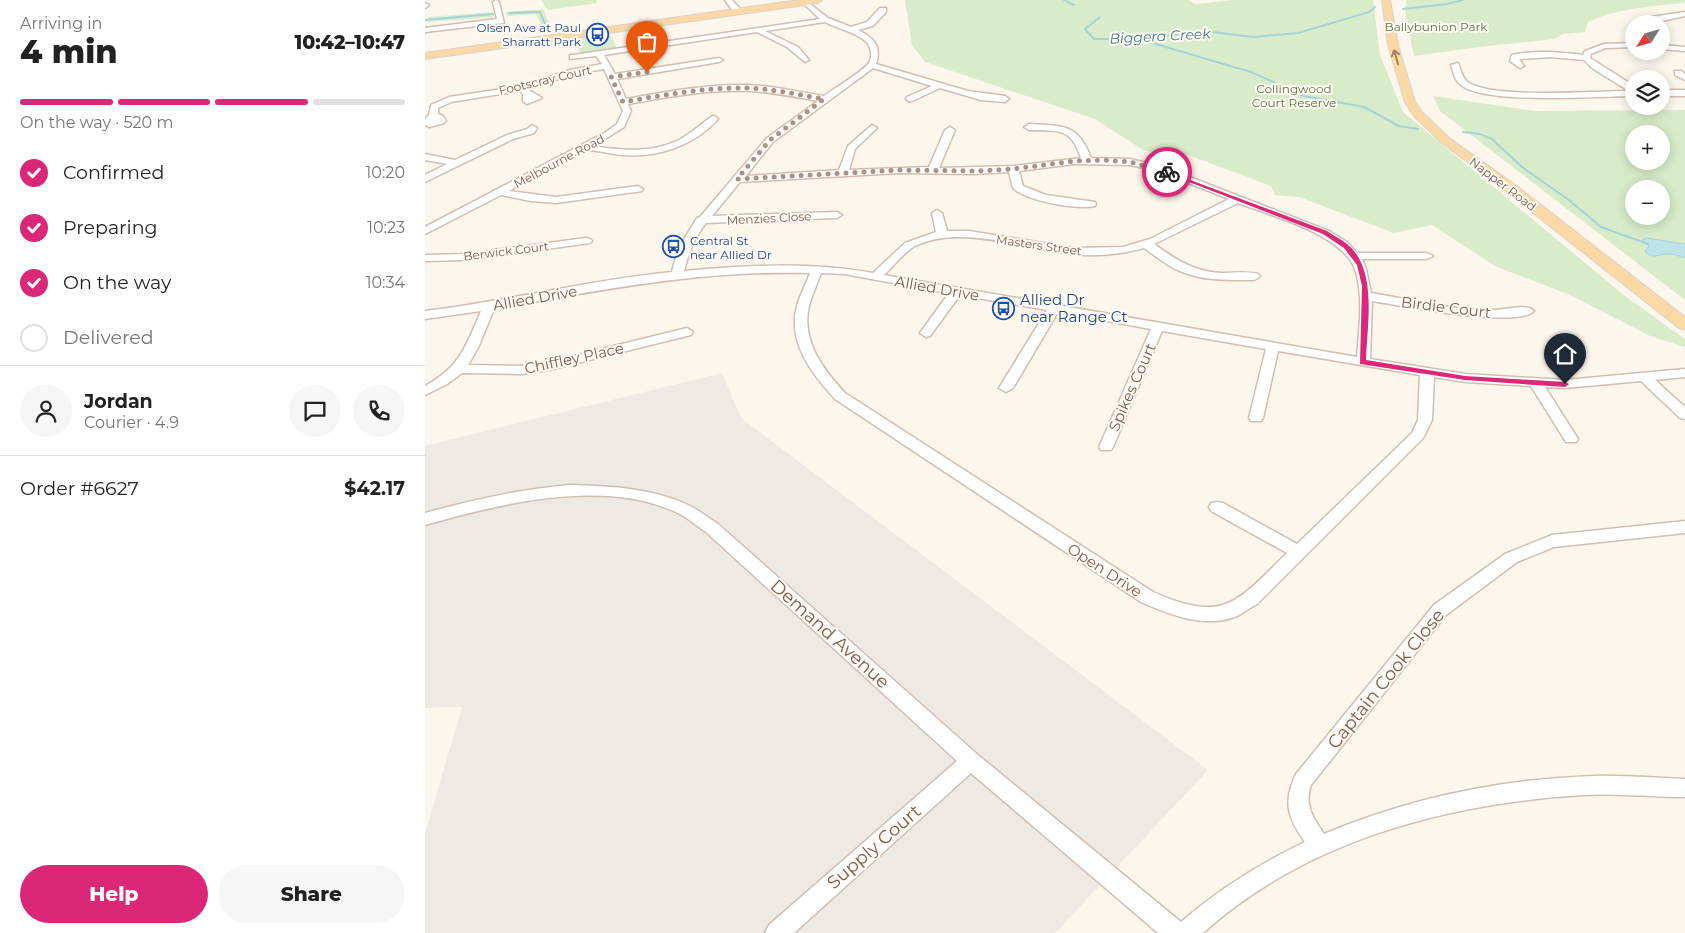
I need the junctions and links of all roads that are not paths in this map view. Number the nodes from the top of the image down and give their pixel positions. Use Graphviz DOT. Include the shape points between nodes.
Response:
graph roads {
  1 [pos="727,0"];
  2 [pos="818,0"];
  3 [pos="1386,0"];
  4 [pos="1393,0"];
  5 [pos="802,1"];
  6 [pos="496,2"];
  7 [pos="736,9"];
  8 [pos="883,10"];
  9 [pos="1685,14"];
  10 [pos="1670,16"];
  11 [pos="827,20"];
  12 [pos="425,30"];
  13 [pos="758,30"];
  14 [pos="850,30"];
  15 [pos="1625,46"];
  16 [pos="1670,48"];
  17 [pos="1685,49"];
  18 [pos="425,54"];
  19 [pos="599,54"];
  20 [pos="573,57"];
  21 [pos="1586,58"];
  22 [pos="719,60"];
  23 [pos="805,60"];
  24 [pos="872,65"];
  25 [pos="1455,65"];
  26 [pos="607,66"];
  27 [pos="1519,66"];
  28 [pos="1413,75"];
  29 [pos="611,77"];
  30 [pos="1625,85"];
  31 [pos="940,86"];
  32 [pos="1625,91"];
  33 [pos="1670,93"];
  34 [pos="1685,93"];
  35 [pos="824,99"];
  36 [pos="910,99"];
  37 [pos="1005,99"];
  38 [pos="623,102"];
  39 [pos="1426,104"];
  40 [pos="433,115"];
  41 [pos="714,119"];
  42 [pos="1029,127"];
  43 [pos="872,128"];
  44 [pos="950,130"];
  45 [pos="510,138"];
  46 [pos="585,146"];
  47 [pos="426,157"];
  48 [pos="1087,161"];
  49 [pos="455,163"];
  50 [pos="1013,169"];
  51 [pos="933,170"];
  52 [pos="843,173"];
  53 [pos="425,179"];
  54 [pos="737,179"];
  55 [pos="638,188"];
  56 [pos="500,192"];
  57 [pos="1237,198"];
  58 [pos="1091,204"];
  59 [pos="937,213"];
  60 [pos="837,215"];
  61 [pos="425,220"];
  62 [pos="701,220"];
  63 [pos="438,224"];
  64 [pos="425,231"];
  65 [pos="942,234"];
  66 [pos="586,241"];
  67 [pos="1145,244"];
  68 [pos="1353,256"];
  69 [pos="1427,256"];
  70 [pos="425,258"];
  71 [pos="817,270"];
  72 [pos="677,276"];
  73 [pos="1254,276"];
  74 [pos="875,277"];
  75 [pos="957,291"];
  76 [pos="1365,296"];
  77 [pos="489,306"];
  78 [pos="1054,308"];
  79 [pos="1528,311"];
  80 [pos="1685,313"];
  81 [pos="425,315"];
  82 [pos="1685,325"];
  83 [pos="1158,326"];
  84 [pos="687,332"];
  85 [pos="926,333"];
  86 [pos="1273,346"];
  87 [pos="1363,362"];
  88 [pos="459,369"];
  89 [pos="1427,372"];
  90 [pos="1685,373"];
  91 [pos="1644,377"];
  92 [pos="1536,384"];
  93 [pos="1006,388"];
  94 [pos="425,391"];
  95 [pos="1685,415"];
  96 [pos="1256,418"];
  97 [pos="1571,439"];
  98 [pos="1105,447"];
  99 [pos="1217,507"];
  100 [pos="425,519"];
  101 [pos="1685,527"];
  102 [pos="1298,552"];
  103 [pos="971,761"];
  104 [pos="1685,788"];
  105 [pos="1320,846"];
  106 [pos="777,933"];
  107 [pos="1176,933"];
  108 [pos="1186,933"];
  1 -- 7 [label="street"];
  2 -- 5 [label="main road"];
  82 -- 3 [label="main road, Napper Road, one-way" via="1434,131 1410,102 1393,45"];
  4 -- 28 [label="main road" via="1403,48"];
  5 -- 7 [label="main road"];
  5 -- 11 [label="street"];
  5 -- 18 [label="main road"];
  6 -- 12 [label="street" via="501,21"];
  7 -- 18 [label="main road"];
  8 -- 14 [label="street" via="870,24"];
  9 -- 10 [label="street"];
  11 -- 13 [label="street"];
  11 -- 14 [label="street"];
  13 -- 19 [label="street"];
  13 -- 23 [label="street" via="795,47"];
  14 -- 24 [label="street" via="874,44 877,53"];
  15 -- 21 [label="street" via="1604,46 1588,53"];
  16 -- 17 [label="street"];
  19 -- 20 [label="street"];
  19 -- 26 [label="street, Melbourne Road"];
  21 -- 27 [label="street" via="1539,53 1515,57 1514,61"];
  21 -- 30 [label="street"];
  22 -- 29 [label="street"];
  24 -- 31 [label="street"];
  24 -- 35 [label="street"];
  25 -- 32 [label="street" via="1465,84 1496,92"];
  26 -- 29 [label="street, Melbourne Road"];
  26 -- 40 [label="street, Footscray Court" via="573,72 525,91 449,100 434,107"];
  29 -- 38 [label="street, Melbourne Road"];
  31 -- 36 [label="street"];
  31 -- 37 [label="street" via="981,97"];
  33 -- 34 [label="street"];
  35 -- 38 [label="street" via="767,89 730,88"];
  35 -- 54 [label="street" via="770,140"];
  38 -- 46 [label="street, Melbourne Road" via="627,111 621,126"];
  39 -- 80 [label="main road, Napper Road" via="1435,117 1458,137"];
  41 -- 46 [label="street" via="681,142 666,148 614,153"];
  42 -- 48 [label="street" via="1074,135"];
  43 -- 52 [label="street" via="851,148"];
  44 -- 51 [label="street"];
  45 -- 49 [label="street"];
  46 -- 56 [label="street, Melbourne Road"];
  47 -- 49 [label="street"];
  48 -- 50 [label="street"];
  48 -- 57 [label="street" via="1130,162 1161,169"];
  49 -- 53 [label="street"];
  50 -- 51 [label="street"];
  50 -- 58 [label="street" via="1017,188 1028,194 1062,202"];
  51 -- 52 [label="street"];
  52 -- 54 [label="street"];
  54 -- 62 [label="street"];
  55 -- 56 [label="street" via="556,200"];
  56 -- 63 [label="street, Melbourne Road"];
  57 -- 67 [label="street, Masters Street"];
  57 -- 68 [label="street" via="1325,233 1347,246"];
  59 -- 65 [label="street"];
  60 -- 62 [label="street, Menzies Close"];
  61 -- 63 [label="street"];
  62 -- 72 [label="street" via="688,239"];
  63 -- 64 [label="street, Melbourne Road"];
  65 -- 67 [label="street, Masters Street" via="969,234 1074,251 1124,250"];
  65 -- 74 [label="street, Masters Street" via="909,245"];
  66 -- 70 [label="street, Berwick Court" via="465,257"];
  67 -- 73 [label="street" via="1191,272"];
  68 -- 69 [label="street"];
  68 -- 76 [label="street" via="1360,265"];
  71 -- 72 [label="street, Allied Drive" via="737,270"];
  71 -- 74 [label="street, Allied Drive"];
  71 -- 102 [label="street, Open Drive" via="803,308 803,333 809,356 840,396 1147,597 1173,609 1202,614 1227,612 1251,599"];
  72 -- 77 [label="street, Allied Drive"];
  74 -- 75 [label="street, Allied Drive"];
  75 -- 78 [label="street, Allied Drive"];
  75 -- 85 [label="street"];
  76 -- 79 [label="street, Birdie Court" via="1467,312"];
  76 -- 87 [label="street"];
  77 -- 81 [label="street, Allied Drive"];
  77 -- 88 [label="street"];
  78 -- 83 [label="street, Allied Drive"];
  78 -- 93 [label="street"];
  83 -- 86 [label="street, Allied Drive"];
  83 -- 98 [label="street, Spikes Court"];
  84 -- 88 [label="street, Chiffley Place" via="549,366 522,370"];
  86 -- 87 [label="street, Allied Drive"];
  86 -- 96 [label="street"];
  87 -- 89 [label="street, Allied Drive"];
  88 -- 94 [label="street"];
  89 -- 92 [label="street, Allied Drive"];
  89 -- 102 [label="street, Open Drive" via="1425,420 1418,435"];
  90 -- 91 [label="street, Allied Drive"];
  91 -- 92 [label="street, Allied Drive"];
  91 -- 95 [label="street"];
  92 -- 97 [label="street"];
  99 -- 102 [label="street"];
  100 -- 103 [label="street, Demand Avenue" via="487,501 536,492 589,489 645,496 683,509 712,528"];
  101 -- 105 [label="street, Captain Cook Close" via="1553,541 1511,558 1440,610 1303,780 1297,793 1298,809"];
  103 -- 106 [label="street, Supply Court"];
  103 -- 107 [label="street, Demand Avenue"];
  104 -- 105 [label="street" via="1584,786 1493,794 1409,812"];
  105 -- 108 [label="street" via="1273,869 1228,897"];
}
